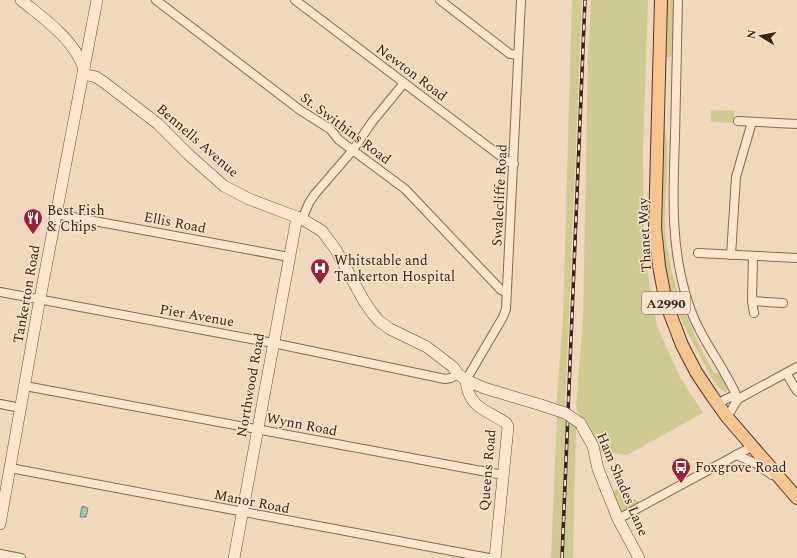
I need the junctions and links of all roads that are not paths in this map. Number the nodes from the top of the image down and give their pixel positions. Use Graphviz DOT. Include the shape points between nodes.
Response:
graph roads {
  1 [pos="21,0"];
  2 [pos="96,0"];
  3 [pos="156,0"];
  4 [pos="295,0"];
  5 [pos="440,0"];
  6 [pos="521,0"];
  7 [pos="661,0"];
  8 [pos="678,0"];
  9 [pos="91,34"];
  10 [pos="68,41"];
  11 [pos="518,55"];
  12 [pos="84,72"];
  13 [pos="404,83"];
  14 [pos="738,121"];
  15 [pos="752,122"];
  16 [pos="797,124"];
  17 [pos="353,150"];
  18 [pos="514,164"];
  19 [pos="56,214"];
  20 [pos="299,218"];
  21 [pos="698,253"];
  22 [pos="731,255"];
  23 [pos="753,256"];
  24 [pos="289,257"];
  25 [pos="797,258"];
  26 [pos="0,292"];
  27 [pos="506,292"];
  28 [pos="40,300"];
  29 [pos="752,301"];
  30 [pos="783,303"];
  31 [pos="754,313"];
  32 [pos="273,343"];
  33 [pos="797,367"];
  34 [pos="786,373"];
  35 [pos="462,377"];
  36 [pos="25,386"];
  37 [pos="797,391"];
  38 [pos="738,399"];
  39 [pos="0,404"];
  40 [pos="717,404"];
  41 [pos="21,408"];
  42 [pos="727,417"];
  43 [pos="257,429"];
  44 [pos="744,436"];
  45 [pos="753,446"];
  46 [pos="736,455"];
  47 [pos="10,468"];
  48 [pos="504,475"];
  49 [pos="783,482"];
  50 [pos="797,498"];
  51 [pos="242,512"];
  52 [pos="618,518"];
  53 [pos="0,524"];
  54 [pos="0,554"];
  55 [pos="21,558"];
  56 [pos="234,558"];
  57 [pos="489,558"];
  58 [pos="495,558"];
  59 [pos="638,558"];
  1 -- 10 [label="street"];
  2 -- 9 [label="street, Tankerton Road"];
  3 -- 17 [label="street, St. Swithins Road" via="300,110 330,129 339,140"];
  4 -- 13 [label="street, Newton Road"];
  5 -- 11 [label="street" via="510,54"];
  6 -- 11 [label="street, Swalecliffe Road"];
  7 -- 40 [label="main road, Thanet Way / A2990" via="655,228 659,266 666,303 682,345"];
  8 -- 38 [label="street" via="673,206 676,247 682,283 694,318"];
  9 -- 10 [label="street" via="79,43"];
  9 -- 12 [label="street, Tankerton Road"];
  10 -- 12 [label="street" via="80,58"];
  11 -- 18 [label="street, Swalecliffe Road"];
  12 -- 19 [label="street, Tankerton Road"];
  12 -- 20 [label="street, Bennells Avenue" via="105,83 158,124 224,186 249,199"];
  13 -- 17 [label="street, Northwood Road"];
  13 -- 18 [label="street, Newton Road"];
  14 -- 15 [label="street"];
  15 -- 16 [label="street"];
  15 -- 22 [label="street" via="736,177"];
  17 -- 20 [label="street, Northwood Road" via="315,194"];
  17 -- 27 [label="street, St. Swithins Road" via="405,189 501,290"];
  18 -- 27 [label="street, Swalecliffe Road"];
  19 -- 24 [label="street, Ellis Road"];
  19 -- 28 [label="street, Tankerton Road"];
  20 -- 24 [label="street, Northwood Road"];
  20 -- 35 [label="street, Bennells Avenue" via="322,231 329,240 364,301 379,321 427,347"];
  21 -- 22 [label="street"];
  22 -- 23 [label="street"];
  23 -- 25 [label="street"];
  23 -- 29 [label="street"];
  24 -- 32 [label="street, Northwood Road"];
  26 -- 28 [label="street, Pier Avenue"];
  27 -- 35 [label="street, Swalecliffe Road" via="506,309 503,316"];
  28 -- 32 [label="street, Pier Avenue"];
  28 -- 36 [label="street, Tankerton Road"];
  29 -- 30 [label="street"];
  29 -- 31 [label="street"];
  32 -- 35 [label="street, Pier Avenue" via="445,378"];
  32 -- 43 [label="street, Northwood Road"];
  33 -- 34 [label="street"];
  34 -- 37 [label="street"];
  34 -- 38 [label="street"];
  35 -- 48 [label="street, Queens Road" via="473,402 506,423 508,427"];
  35 -- 52 [label="street, Ham Shades Lane, bridge" via="484,388 566,413 580,423 593,446 598,470"];
  36 -- 41 [label="street, Tankerton Road"];
  36 -- 43 [label="street, Wynn Road"];
  38 -- 40 [label="street" via="730,397"];
  38 -- 42 [label="street"];
  39 -- 41 [label="street"];
  40 -- 42 [label="main road, Thanet Way / A2990"];
  41 -- 47 [label="street, Tankerton Road"];
  42 -- 44 [label="main road, Thanet Way / A2990"];
  43 -- 48 [label="street, Wynn Road"];
  43 -- 51 [label="street, Northwood Road"];
  44 -- 45 [label="main road, Thanet Way / A2990"];
  44 -- 46 [label="street"];
  45 -- 46 [label="street"];
  45 -- 49 [label="main road, Thanet Way / A2990"];
  46 -- 49 [label="street" via="755,462"];
  46 -- 52 [label="street"];
  47 -- 51 [label="street, Manor Road"];
  47 -- 53 [label="street, Tankerton Road"];
  48 -- 58 [label="street, Queens Road"];
  49 -- 50 [label="main road, Thanet Way / A2990"];
  51 -- 56 [label="street, Northwood Road"];
  51 -- 57 [label="street, Manor Road"];
  52 -- 59 [label="street, Ham Shades Lane"];
  54 -- 55 [label="street"];
}
